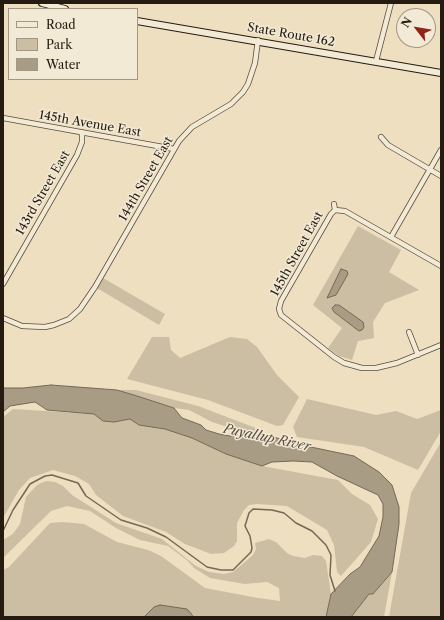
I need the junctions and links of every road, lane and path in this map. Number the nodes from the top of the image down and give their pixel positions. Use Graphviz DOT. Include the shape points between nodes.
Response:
graph roads {
  1 [pos="42,3"];
  2 [pos="390,3"];
  3 [pos="61,8"];
  4 [pos="138,21"];
  5 [pos="258,40"];
  6 [pos="376,61"];
  7 [pos="441,73"];
  8 [pos="3,118"];
  9 [pos="82,132"];
  10 [pos="381,137"];
  11 [pos="174,149"];
  12 [pos="441,150"];
  13 [pos="430,170"];
  14 [pos="441,176"];
  15 [pos="334,204"];
  16 [pos="335,210"];
  17 [pos="391,237"];
  18 [pos="441,266"];
  19 [pos="3,284"];
  20 [pos="3,318"];
  21 [pos="409,332"];
  22 [pos="441,345"];
  23 [pos="418,355"];
  1 -- 3 [label="main road"];
  2 -- 6 [label="street"];
  4 -- 5 [label="main road, State Route 162"];
  5 -- 6 [label="main road, State Route 162"];
  5 -- 11 [label="street, 144th Street East" via="253,69 243,92 231,104 192,127"];
  6 -- 7 [label="main road, State Route 162"];
  8 -- 9 [label="street, 145th Avenue East"];
  9 -- 11 [label="street, 145th Avenue East"];
  9 -- 19 [label="street, 143rd Street East" via="82,142 72,164"];
  10 -- 13 [label="street" via="388,145"];
  11 -- 20 [label="street, 144th Street East" via="86,302 69,319 45,327 22,326"];
  12 -- 13 [label="street"];
  13 -- 14 [label="street"];
  13 -- 17 [label="street"];
  15 -- 16 [label="street"];
  16 -- 17 [label="street" via="345,211"];
  16 -- 23 [label="street, 145th Street East" via="277,310 324,350 344,363 368,368 397,363"];
  17 -- 18 [label="street"];
  21 -- 23 [label="street"];
  22 -- 23 [label="street"];
}
